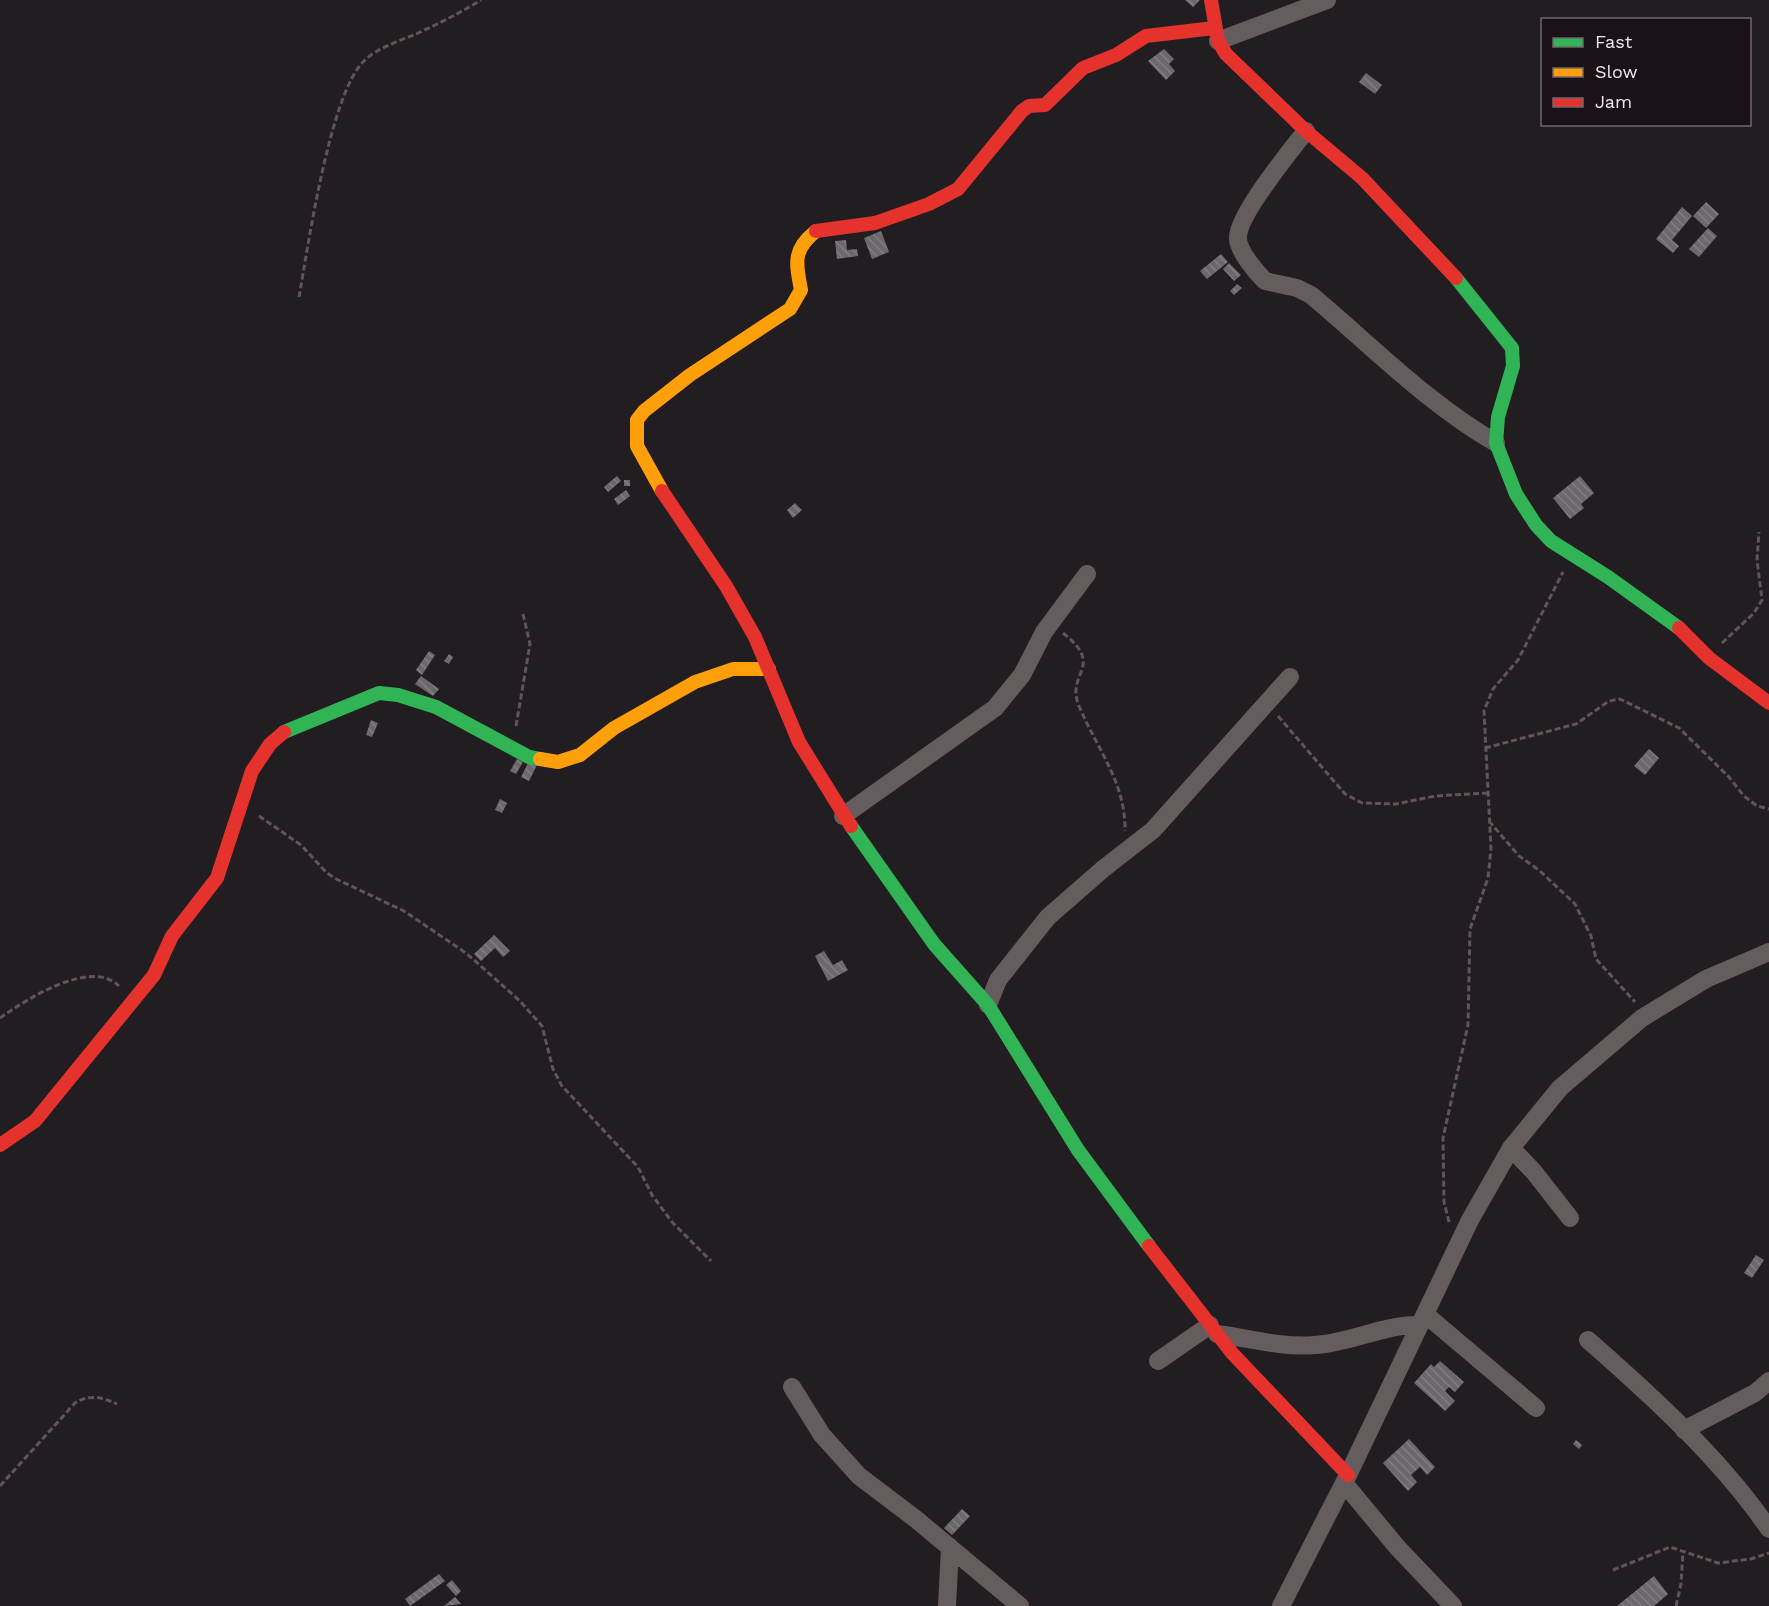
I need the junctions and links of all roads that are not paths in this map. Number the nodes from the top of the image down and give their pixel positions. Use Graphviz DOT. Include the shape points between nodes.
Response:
graph roads {
  1 [pos="1211,0"];
  2 [pos="1327,0"];
  3 [pos="1216,35"];
  4 [pos="1306,131"];
  5 [pos="1496,443"];
  6 [pos="1087,574"];
  7 [pos="769,669"];
  8 [pos="1290,677"];
  9 [pos="1769,703"];
  10 [pos="843,816"];
  11 [pos="1769,952"];
  12 [pos="987,1005"];
  13 [pos="0,1146"];
  14 [pos="1510,1148"];
  15 [pos="1570,1218"];
  16 [pos="1422,1320"];
  17 [pos="1214,1330"];
  18 [pos="1588,1340"];
  19 [pos="1158,1361"];
  20 [pos="1769,1381"];
  21 [pos="792,1387"];
  22 [pos="1536,1408"];
  23 [pos="1684,1430"];
  24 [pos="1346,1479"];
  25 [pos="1769,1529"];
  26 [pos="950,1547"];
  27 [pos="947,1606"];
  28 [pos="1020,1606"];
  29 [pos="1281,1606"];
  30 [pos="1453,1606"];
  1 -- 3 [label="street"];
  2 -- 3 [label="street"];
  3 -- 4 [label="street" via="1243,72"];
  3 -- 7 [label="street" via="1146,36 1116,55 1089,64 1045,105 1029,106 1022,111 958,189 929,204 862,226 827,227 814,232 796,257 801,290 790,309 690,375 637,420 637,446 647,466 726,586"];
  4 -- 5 [label="street" via="1362,178 1409,227 1512,348 1513,366 1498,417"];
  4 -- 5 [label="street" via="1248,213 1239,229 1239,246 1265,281 1311,295 1385,362"];
  5 -- 9 [label="street" via="1527,514 1551,541 1681,630 1709,658"];
  6 -- 10 [label="street" via="1050,623 1022,675 995,708"];
  7 -- 10 [label="street" via="799,742"];
  7 -- 13 [label="street" via="733,669 695,682 614,728 570,760 547,762 416,699 379,693 286,730 252,771 217,878 172,936 154,975 35,1121"];
  8 -- 12 [label="street" via="1153,830 1048,917 998,980"];
  10 -- 12 [label="street" via="934,944"];
  11 -- 14 [label="street" via="1706,979 1646,1015 1560,1088"];
  12 -- 17 [label="street" via="1078,1150 1154,1256"];
  14 -- 15 [label="street"];
  14 -- 16 [label="street"];
  16 -- 17 [label="street" via="1314,1346 1285,1346"];
  16 -- 22 [label="street"];
  16 -- 24 [label="street"];
  17 -- 19 [label="street"];
  17 -- 24 [label="street"];
  18 -- 23 [label="street"];
  20 -- 23 [label="street" via="1755,1393"];
  21 -- 26 [label="street" via="822,1435 859,1476"];
  23 -- 25 [label="street"];
  24 -- 29 [label="street"];
  24 -- 30 [label="street" via="1397,1547"];
  26 -- 27 [label="street"];
  26 -- 28 [label="street"];
}
